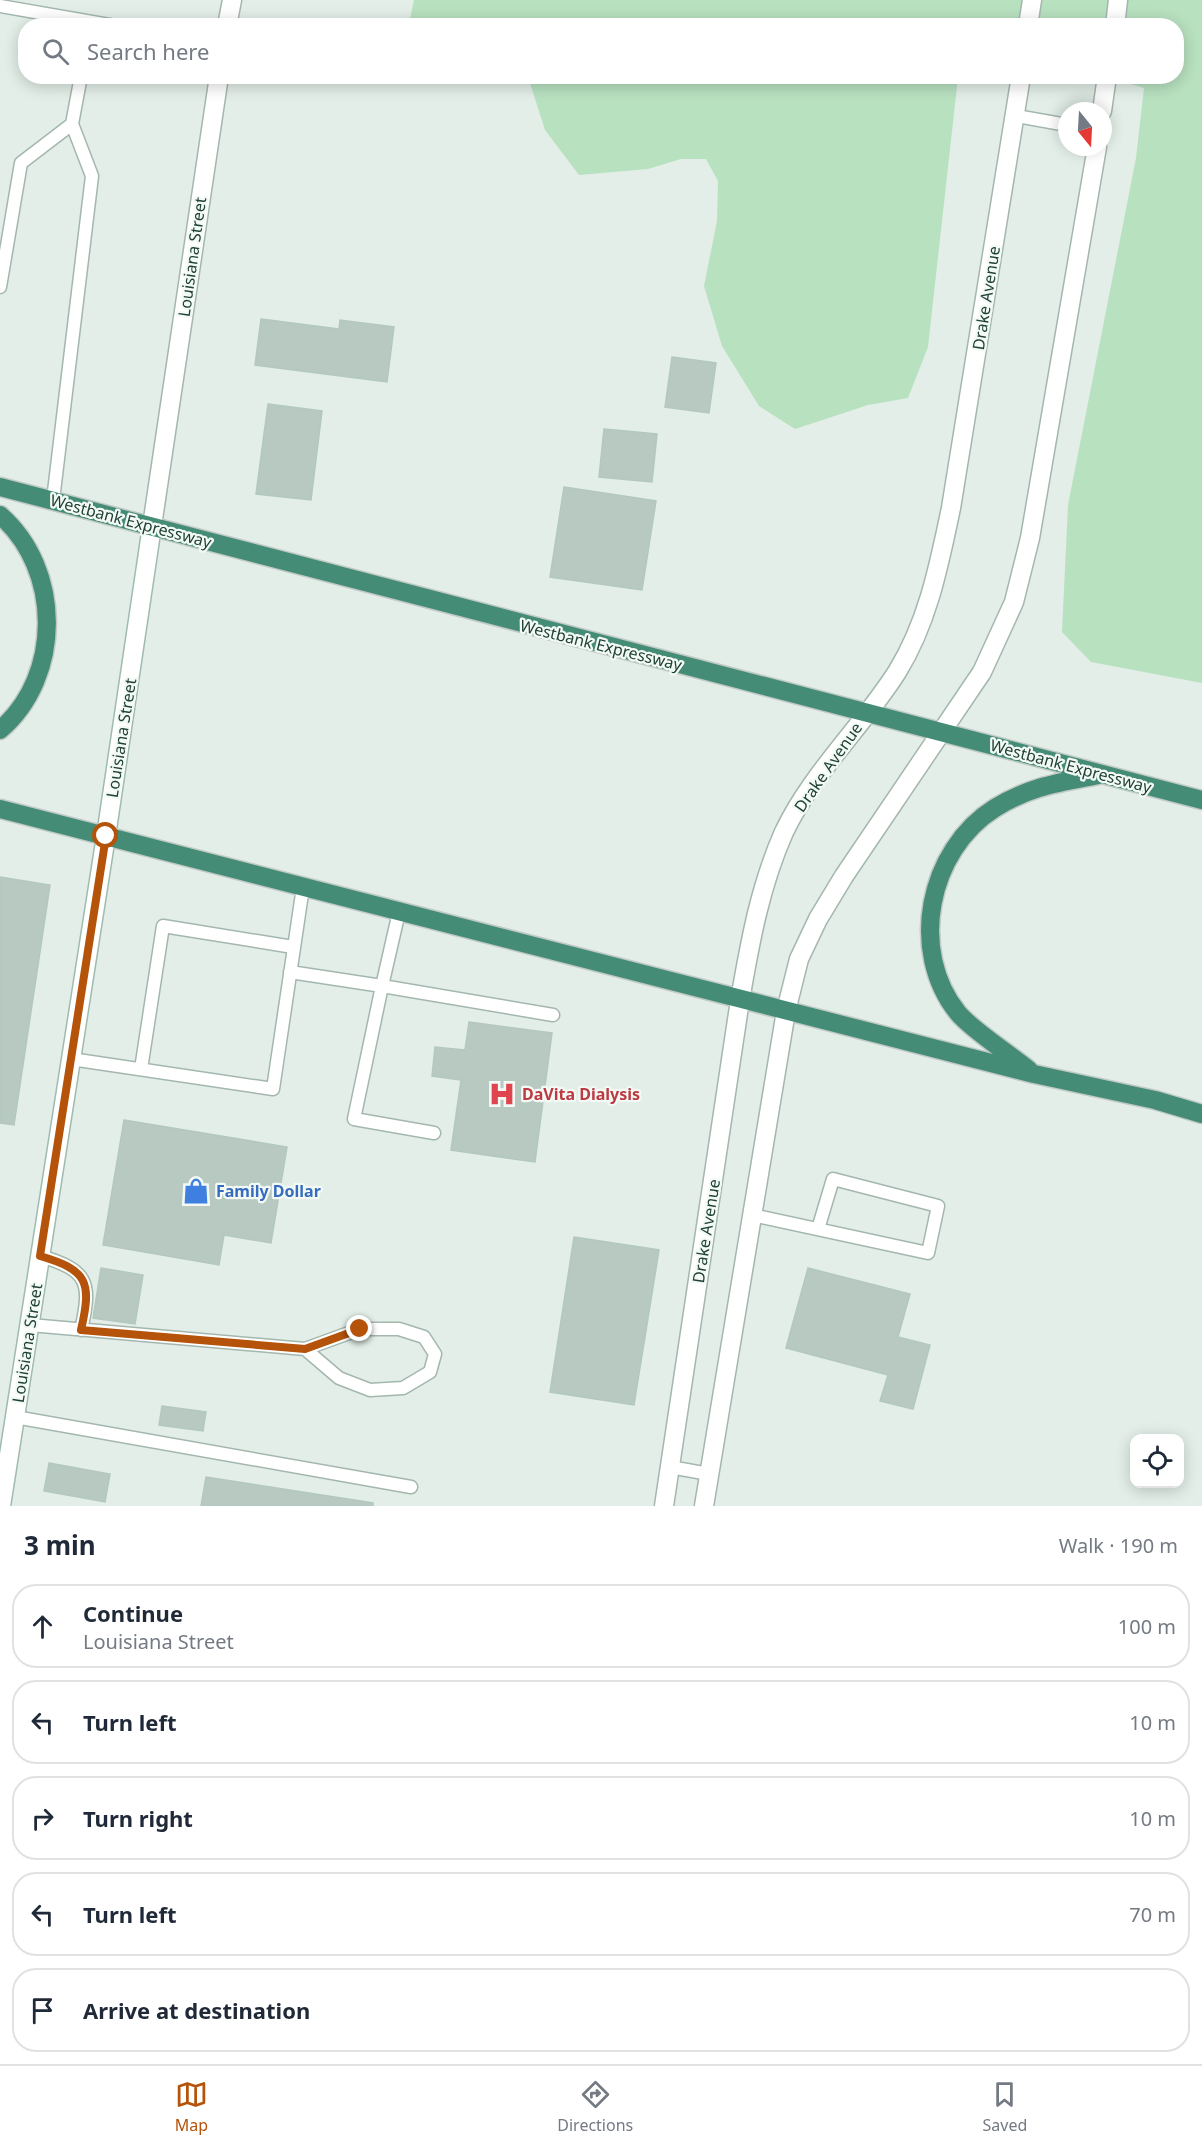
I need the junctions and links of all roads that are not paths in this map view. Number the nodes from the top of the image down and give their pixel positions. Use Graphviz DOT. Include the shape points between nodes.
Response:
graph roads {
  1 [pos="232,0"];
  2 [pos="1032,0"];
  3 [pos="1118,0"];
  4 [pos="0,6"];
  5 [pos="64,18"];
  6 [pos="229,18"];
  7 [pos="1029,18"];
  8 [pos="1115,18"];
  9 [pos="80,84"];
  10 [pos="218,84"];
  11 [pos="1020,84"];
  12 [pos="1106,84"];
  13 [pos="1103,102"];
  14 [pos="1016,116"];
  15 [pos="1058,123"];
  16 [pos="72,124"];
  17 [pos="1095,156"];
  18 [pos="0,287"];
  19 [pos="0,487"];
  20 [pos="52,500"];
  21 [pos="0,515"];
  22 [pos="152,526"];
  23 [pos="867,712"];
  24 [pos="0,730"];
  25 [pos="943,732"];
  26 [pos="1106,774"];
  27 [pos="1202,800"];
  28 [pos="0,809"];
  29 [pos="106,836"];
  30 [pos="303,887"];
  31 [pos="399,912"];
  32 [pos="293,947"];
  33 [pos="290,972"];
  34 [pos="382,986"];
  35 [pos="741,999"];
  36 [pos="786,1011"];
  37 [pos="553,1015"];
  38 [pos="72,1059"];
  39 [pos="141,1069"];
  40 [pos="1034,1074"];
  41 [pos="1202,1114"];
  42 [pos="434,1133"];
  43 [pos="752,1215"];
  44 [pos="818,1229"];
  45 [pos="40,1256"];
  46 [pos="30,1325"];
  47 [pos="81,1330"];
  48 [pos="305,1349"];
  49 [pos="15,1417"];
  50 [pos="670,1467"];
  51 [pos="709,1474"];
  52 [pos="411,1487"];
  53 [pos="1,1506"];
  54 [pos="664,1506"];
  55 [pos="704,1506"];
  1 -- 6 [label="street"];
  2 -- 7 [label="street"];
  3 -- 8 [label="street"];
  4 -- 5 [label="lane"];
  9 -- 16 [label="lane"];
  10 -- 22 [label="street, Louisiana Street"];
  11 -- 14 [label="street, Drake Avenue"];
  12 -- 13 [label="street"];
  14 -- 15 [label="lane"];
  14 -- 23 [label="street, Drake Avenue" via="937,573 921,627 896,672"];
  16 -- 18 [label="lane" via="21,163"];
  16 -- 20 [label="lane" via="92,176"];
  17 -- 25 [label="street" via="1030,538 1014,602 982,672"];
  19 -- 20 [label="highway, Westbank Expressway"];
  20 -- 22 [label="highway, Westbank Expressway"];
  21 -- 24 [label="highway" via="14,528 33,561 45,595 48,628 45,657 32,690"];
  22 -- 23 [label="highway, Westbank Expressway"];
  22 -- 29 [label="street, Louisiana Street"];
  23 -- 25 [label="highway, Westbank Expressway"];
  23 -- 35 [label="street, Drake Avenue" via="810,788 785,831 764,882"];
  25 -- 26 [label="highway, Westbank Expressway"];
  25 -- 36 [label="street" via="818,919 799,959"];
  26 -- 27 [label="highway, Westbank Expressway"];
  26 -- 40 [label="highway" via="1036,787 993,809 960,840 941,873 929,912 938,979 958,1014"];
  28 -- 29 [label="highway"];
  29 -- 30 [label="highway"];
  29 -- 38 [label="street, Louisiana Street"];
  30 -- 31 [label="highway"];
  30 -- 32 [label="lane"];
  31 -- 34 [label="lane"];
  31 -- 35 [label="highway"];
  32 -- 33 [label="lane"];
  32 -- 39 [label="lane" via="162,926"];
  33 -- 34 [label="lane"];
  33 -- 39 [label="lane" via="273,1089"];
  34 -- 37 [label="lane"];
  34 -- 42 [label="lane" via="354,1119"];
  35 -- 36 [label="highway"];
  35 -- 50 [label="street, Drake Avenue"];
  36 -- 40 [label="highway"];
  36 -- 43 [label="street"];
  38 -- 39 [label="lane"];
  38 -- 45 [label="street, Louisiana Street"];
  40 -- 41 [label="highway"];
  43 -- 44 [label="lane"];
  43 -- 51 [label="street"];
  44 -- 44 [label="lane" via="928,1253 938,1206 832,1179"];
  45 -- 46 [label="street, Louisiana Street"];
  45 -- 47 [label="lane" via="71,1265 82,1279 88,1299"];
  46 -- 47 [label="lane"];
  46 -- 49 [label="street, Louisiana Street"];
  47 -- 48 [label="lane"];
  48 -- 48 [label="lane" via="360,1329 399,1329 424,1337 435,1354 430,1372 403,1388 370,1390 339,1378"];
  49 -- 52 [label="lane"];
  49 -- 53 [label="street, Louisiana Street"];
  50 -- 51 [label="lane"];
  50 -- 54 [label="street, Drake Avenue"];
  51 -- 55 [label="street"];
}
